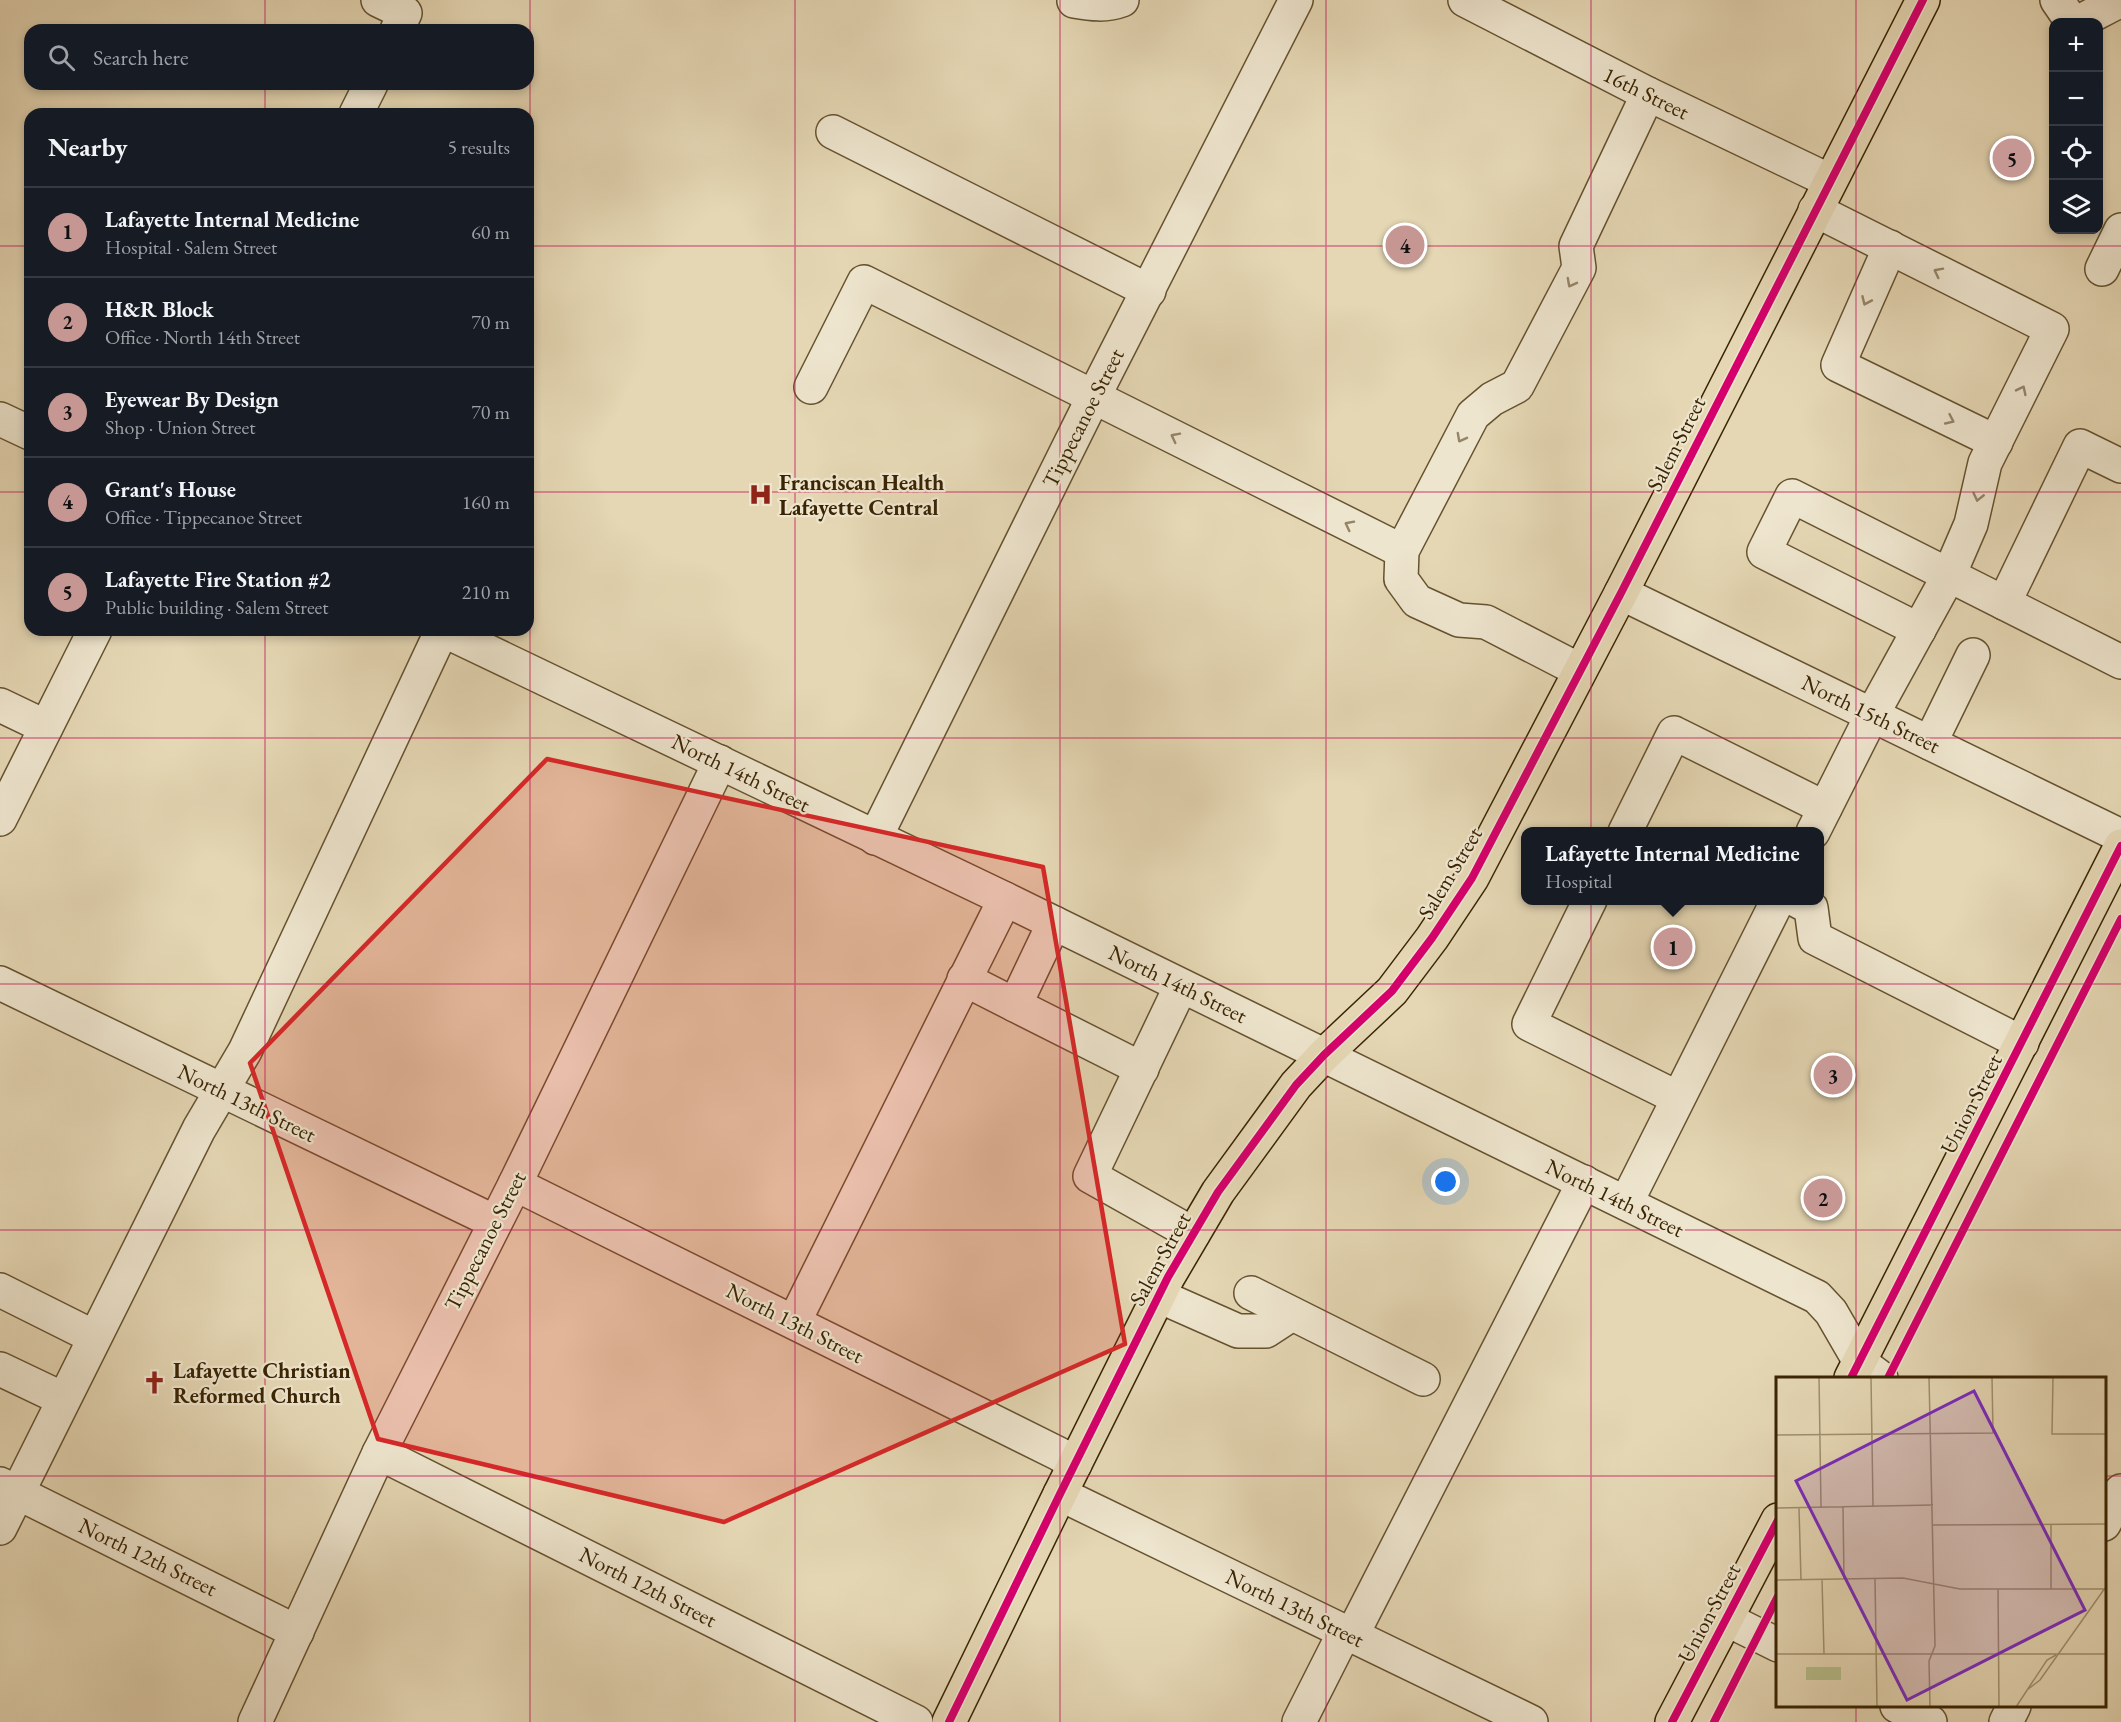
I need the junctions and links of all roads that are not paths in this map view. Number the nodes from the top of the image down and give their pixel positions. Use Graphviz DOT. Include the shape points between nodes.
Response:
graph roads {
  1 [pos="1122,0"];
  2 [pos="1296,0"];
  3 [pos="1465,0"];
  4 [pos="1923,0"];
  5 [pos="2057,0"];
  6 [pos="2121,0"];
  7 [pos="1074,1"];
  8 [pos="2069,18"];
  9 [pos="2087,18"];
  10 [pos="368,90"];
  11 [pos="1648,94"];
  12 [pos="359,108"];
  13 [pos="833,132"];
  14 [pos="1830,181"];
  15 [pos="1815,210"];
  16 [pos="2121,230"];
  17 [pos="1890,247"];
  18 [pos="2102,269"];
  19 [pos="1149,291"];
  20 [pos="811,387"];
  21 [pos="1094,396"];
  22 [pos="0,419"];
  23 [pos="24,430"];
  24 [pos="1996,442"];
  25 [pos="2121,466"];
  26 [pos="1402,551"];
  27 [pos="1949,575"];
  28 [pos="1621,593"];
  29 [pos="2004,603"];
  30 [pos="1918,630"];
  31 [pos="92,636"];
  32 [pos="440,636"];
  33 [pos="456,636"];
  34 [pos="1973,655"];
  35 [pos="2110,657"];
  36 [pos="1580,670"];
  37 [pos="0,705"];
  38 [pos="1872,715"];
  39 [pos="46,727"];
  40 [pos="1930,743"];
  41 [pos="720,762"];
  42 [pos="0,819"];
  43 [pos="1819,820"];
  44 [pos="1627,827"];
  45 [pos="2121,836"];
  46 [pos="875,838"];
  47 [pos="2121,846"];
  48 [pos="1005,899"];
  49 [pos="1588,905"];
  50 [pos="1775,905"];
  51 [pos="1805,905"];
  52 [pos="1054,923"];
  53 [pos="964,979"];
  54 [pos="0,983"];
  55 [pos="1181,986"];
  56 [pos="1015,1005"];
  57 [pos="2022,1043"];
  58 [pos="1324,1055"];
  59 [pos="1142,1069"];
  60 [pos="221,1090"];
  61 [pos="1678,1098"];
  62 [pos="1584,1182"];
  63 [pos="515,1184"];
  64 [pos="1626,1203"];
  65 [pos="495,1222"];
  66 [pos="1194,1234"];
  67 [pos="0,1290"];
  68 [pos="1251,1293"];
  69 [pos="1159,1296"];
  70 [pos="1292,1314"];
  71 [pos="794,1322"];
  72 [pos="94,1337"];
  73 [pos="0,1369"];
  74 [pos="1864,1373"];
  75 [pos="1423,1379"];
  76 [pos="63,1399"];
  77 [pos="379,1453"];
  78 [pos="1075,1464"];
  79 [pos="8,1488"];
  80 [pos="1060,1494"];
  81 [pos="0,1528"];
  82 [pos="1774,1534"];
  83 [pos="1726,1619"];
  84 [pos="297,1632"];
  85 [pos="1349,1633"];
  86 [pos="1776,1644"];
  87 [pos="1899,1707"];
  88 [pos="2014,1707"];
  89 [pos="255,1722"];
  90 [pos="916,1722"];
  91 [pos="949,1722"];
  92 [pos="1299,1722"];
  93 [pos="1531,1722"];
  94 [pos="1672,1722"];
  95 [pos="1930,1722"];
  96 [pos="2006,1722"];
  1 -- 7 [label="street" via="1095,5"];
  2 -- 19 [label="street, Tippecanoe Street"];
  3 -- 11 [label="street, 16th Street"];
  4 -- 14 [label="main road, Salem Street"];
  5 -- 8 [label="street"];
  6 -- 9 [label="street"];
  10 -- 12 [label="street"];
  11 -- 14 [label="street, 16th Street"];
  11 -- 26 [label="street, one-way" via="1576,246 1579,268 1517,386 1492,399 1473,416"];
  13 -- 19 [label="street"];
  14 -- 15 [label="main road, Salem Street"];
  15 -- 17 [label="street"];
  15 -- 28 [label="main road, Salem Street"];
  16 -- 18 [label="street"];
  17 -- 24 [label="street, one-way" via="1838,365"];
  24 -- 17 [label="street, one-way" via="2052,329"];
  19 -- 21 [label="street, Tippecanoe Street"];
  20 -- 21 [label="street" via="864,282"];
  26 -- 21 [label="street, one-way"];
  21 -- 46 [label="street, Tippecanoe Street"];
  22 -- 23 [label="street"];
  24 -- 27 [label="street, one-way" via="1985,463 1971,524"];
  25 -- 29 [label="street" via="2080,446"];
  26 -- 36 [label="street" via="1401,579 1417,601 1459,620 1486,622"];
  27 -- 29 [label="street"];
  27 -- 30 [label="street"];
  27 -- 30 [label="street" via="1792,496 1764,552"];
  28 -- 36 [label="main road, Salem Street"];
  28 -- 38 [label="street, North 15th Street"];
  29 -- 35 [label="street"];
  30 -- 38 [label="street"];
  31 -- 39 [label="street"];
  32 -- 60 [label="street" via="245,1051"];
  33 -- 41 [label="street, North 14th Street"];
  34 -- 40 [label="street"];
  36 -- 58 [label="main road, Salem Street" via="1465,888 1432,938 1392,991"];
  37 -- 39 [label="street"];
  38 -- 40 [label="street, North 15th Street"];
  38 -- 43 [label="street"];
  39 -- 42 [label="street"];
  40 -- 45 [label="street, North 15th Street"];
  41 -- 46 [label="street, North 14th Street"];
  41 -- 63 [label="street, Tippecanoe Street"];
  43 -- 44 [label="street" via="1674,733"];
  46 -- 48 [label="street, North 14th Street"];
  47 -- 57 [label="main road, Union Street"];
  48 -- 52 [label="street, North 14th Street"];
  48 -- 53 [label="street"];
  49 -- 61 [label="street" via="1529,1024"];
  50 -- 61 [label="street"];
  51 -- 57 [label="street" via="1811,908 1815,938"];
  52 -- 55 [label="street, North 14th Street"];
  52 -- 56 [label="street"];
  53 -- 56 [label="street"];
  53 -- 71 [label="street"];
  54 -- 60 [label="street, North 13th Street"];
  55 -- 58 [label="street, North 14th Street"];
  55 -- 59 [label="street"];
  56 -- 59 [label="street"];
  57 -- 74 [label="main road, Union Street"];
  58 -- 62 [label="street, North 14th Street"];
  58 -- 66 [label="main road, Salem Street" via="1251,1144"];
  59 -- 66 [label="street" via="1090,1176"];
  60 -- 65 [label="street, North 13th Street"];
  60 -- 72 [label="street"];
  61 -- 64 [label="street"];
  62 -- 64 [label="street, North 14th Street"];
  62 -- 85 [label="street"];
  63 -- 65 [label="street, Tippecanoe Street"];
  63 -- 71 [label="street, North 13th Street"];
  64 -- 74 [label="street, North 14th Street" via="1817,1297 1831,1312"];
  65 -- 77 [label="street, Tippecanoe Street"];
  66 -- 69 [label="main road, Salem Street"];
  67 -- 72 [label="street"];
  68 -- 70 [label="street"];
  69 -- 70 [label="street" via="1238,1331 1266,1331"];
  69 -- 78 [label="main road, Salem Street"];
  70 -- 75 [label="street"];
  71 -- 78 [label="street, North 13th Street"];
  72 -- 76 [label="street"];
  73 -- 76 [label="street"];
  76 -- 79 [label="street"];
  77 -- 84 [label="street, Tippecanoe Street"];
  77 -- 90 [label="street, North 12th Street"];
  78 -- 80 [label="main road, Salem Street"];
  79 -- 81 [label="street"];
  79 -- 84 [label="street, North 12th Street"];
  80 -- 85 [label="street, North 13th Street"];
  80 -- 91 [label="main road, Salem Street"];
  82 -- 83 [label="main road, Union Street"];
  83 -- 86 [label="street"];
  83 -- 94 [label="main road, Union Street"];
  84 -- 89 [label="street, Tippecanoe Street"];
  85 -- 92 [label="street"];
  85 -- 93 [label="street, North 13th Street"];
  87 -- 95 [label="street"];
  88 -- 96 [label="street"];
}
